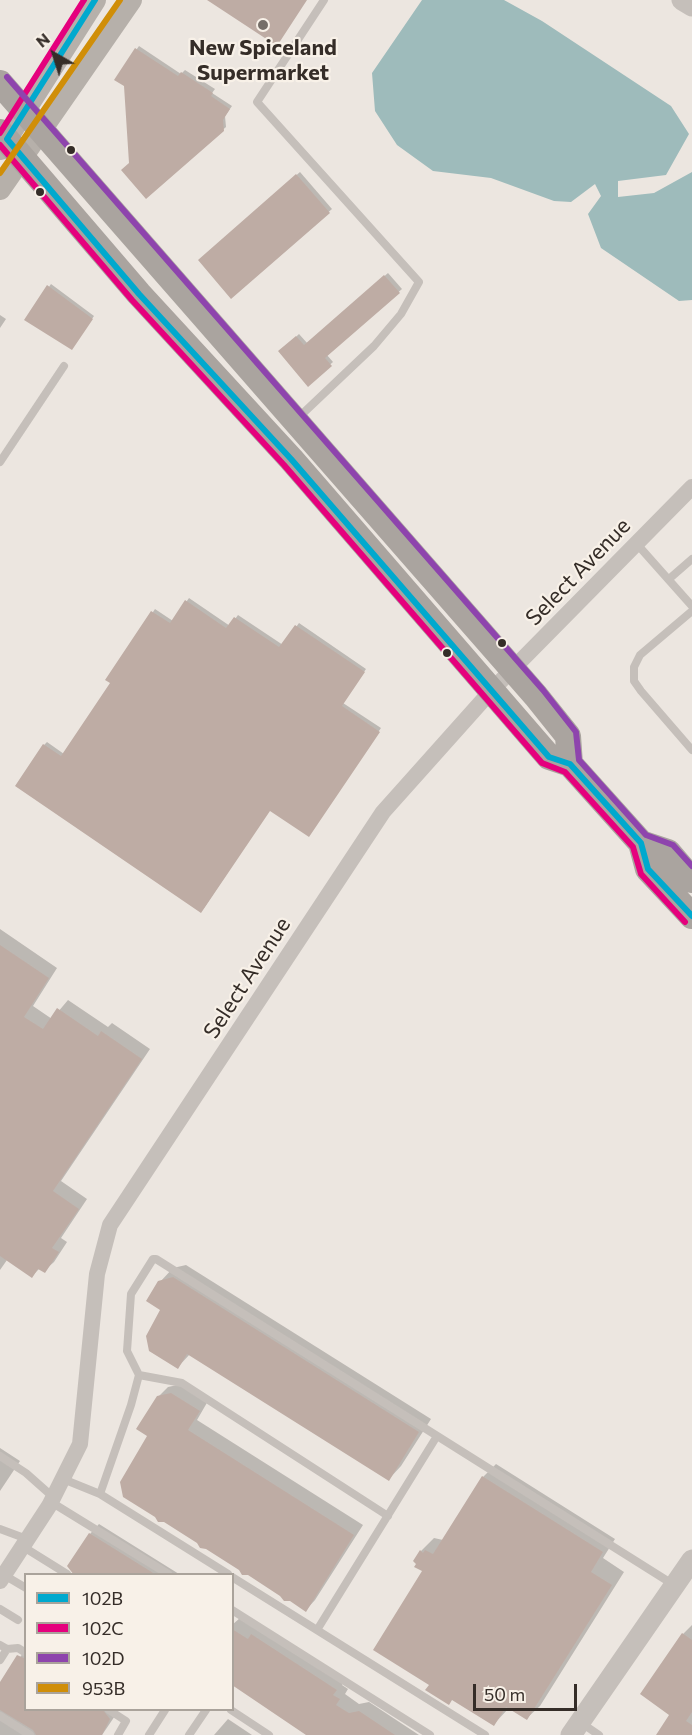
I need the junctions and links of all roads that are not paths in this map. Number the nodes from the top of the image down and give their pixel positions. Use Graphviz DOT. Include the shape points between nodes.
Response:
graph roads {
  1 [pos="95,0"];
  2 [pos="131,0"];
  3 [pos="324,0"];
  4 [pos="682,0"];
  5 [pos="692,6"];
  6 [pos="0,83"];
  7 [pos="24,111"];
  8 [pos="41,130"];
  9 [pos="7,144"];
  10 [pos="0,189"];
  11 [pos="64,366"];
  12 [pos="295,421"];
  13 [pos="0,462"];
  14 [pos="692,487"];
  15 [pos="636,543"];
  16 [pos="692,559"];
  17 [pos="669,579"];
  18 [pos="692,606"];
  19 [pos="692,611"];
  20 [pos="514,669"];
  21 [pos="492,690"];
  22 [pos="692,750"];
  23 [pos="570,764"];
  24 [pos="641,843"];
  25 [pos="692,879"];
  26 [pos="692,916"];
  27 [pos="139,1375"];
  28 [pos="437,1436"];
  29 [pos="0,1456"];
  30 [pos="63,1479"];
  31 [pos="100,1494"];
  32 [pos="52,1500"];
  33 [pos="388,1516"];
  34 [pos="0,1529"];
  35 [pos="25,1543"];
  36 [pos="691,1564"];
  37 [pos="64,1573"];
  38 [pos="165,1573"];
  39 [pos="225,1573"];
  40 [pos="2,1578"];
  41 [pos="234,1578"];
  42 [pos="674,1586"];
  43 [pos="24,1587"];
  44 [pos="0,1609"];
  45 [pos="234,1611"];
  46 [pos="18,1620"];
  47 [pos="317,1630"];
  48 [pos="4,1647"];
  49 [pos="24,1652"];
  50 [pos="0,1660"];
  51 [pos="111,1711"];
  52 [pos="164,1711"];
  53 [pos="205,1711"];
  54 [pos="233,1711"];
  55 [pos="0,1716"];
  56 [pos="575,1728"];
  57 [pos="30,1735"];
  58 [pos="118,1735"];
  59 [pos="149,1735"];
  60 [pos="189,1735"];
  61 [pos="269,1735"];
  62 [pos="430,1735"];
  63 [pos="485,1735"];
  64 [pos="599,1735"];
  1 -- 7 [label="main road"];
  2 -- 8 [label="main road"];
  3 -- 12 [label="lane" via="257,102 419,282 401,314 374,346"];
  4 -- 5 [label="street"];
  6 -- 7 [label="main road"];
  7 -- 8 [label="main road"];
  7 -- 9 [label="main road"];
  8 -- 9 [label="main road"];
  8 -- 12 [label="main road"];
  9 -- 10 [label="main road"];
  9 -- 21 [label="main road" via="291,459"];
  11 -- 13 [label="lane"];
  12 -- 20 [label="main road"];
  14 -- 15 [label="street, Select Avenue"];
  15 -- 17 [label="lane"];
  15 -- 20 [label="street, Select Avenue"];
  16 -- 17 [label="lane"];
  17 -- 18 [label="lane"];
  19 -- 22 [label="lane" via="640,655 634,667 634,681 640,690"];
  20 -- 21 [label="street, Select Avenue"];
  20 -- 23 [label="main road" via="568,736"];
  21 -- 23 [label="main road" via="549,757"];
  21 -- 30 [label="street, Select Avenue" via="383,812 110,1225 97,1274 80,1444"];
  23 -- 24 [label="main road"];
  24 -- 25 [label="main road" via="668,852"];
  24 -- 26 [label="main road" via="648,869"];
  27 -- 28 [label="lane" via="127,1351 131,1294 156,1259"];
  27 -- 31 [label="lane"];
  27 -- 33 [label="lane" via="182,1383"];
  28 -- 33 [label="lane"];
  28 -- 42 [label="lane"];
  29 -- 32 [label="lane" via="26,1473"];
  30 -- 31 [label="lane"];
  30 -- 32 [label="street, Select Avenue"];
  31 -- 39 [label="lane"];
  32 -- 35 [label="street, Select Avenue"];
  32 -- 38 [label="lane"];
  33 -- 47 [label="lane"];
  34 -- 35 [label="lane"];
  35 -- 37 [label="lane"];
  35 -- 40 [label="street, Select Avenue"];
  36 -- 42 [label="street"];
  40 -- 43 [label="lane"];
  41 -- 47 [label="lane"];
  42 -- 56 [label="street"];
  44 -- 46 [label="lane"];
  45 -- 62 [label="lane"];
  47 -- 63 [label="lane"];
  48 -- 49 [label="lane"];
  48 -- 50 [label="lane"];
  51 -- 58 [label="lane" via="126,1721"];
  52 -- 59 [label="lane"];
  53 -- 60 [label="lane"];
  54 -- 61 [label="lane"];
  55 -- 57 [label="lane"];
  56 -- 64 [label="lane"];
}
